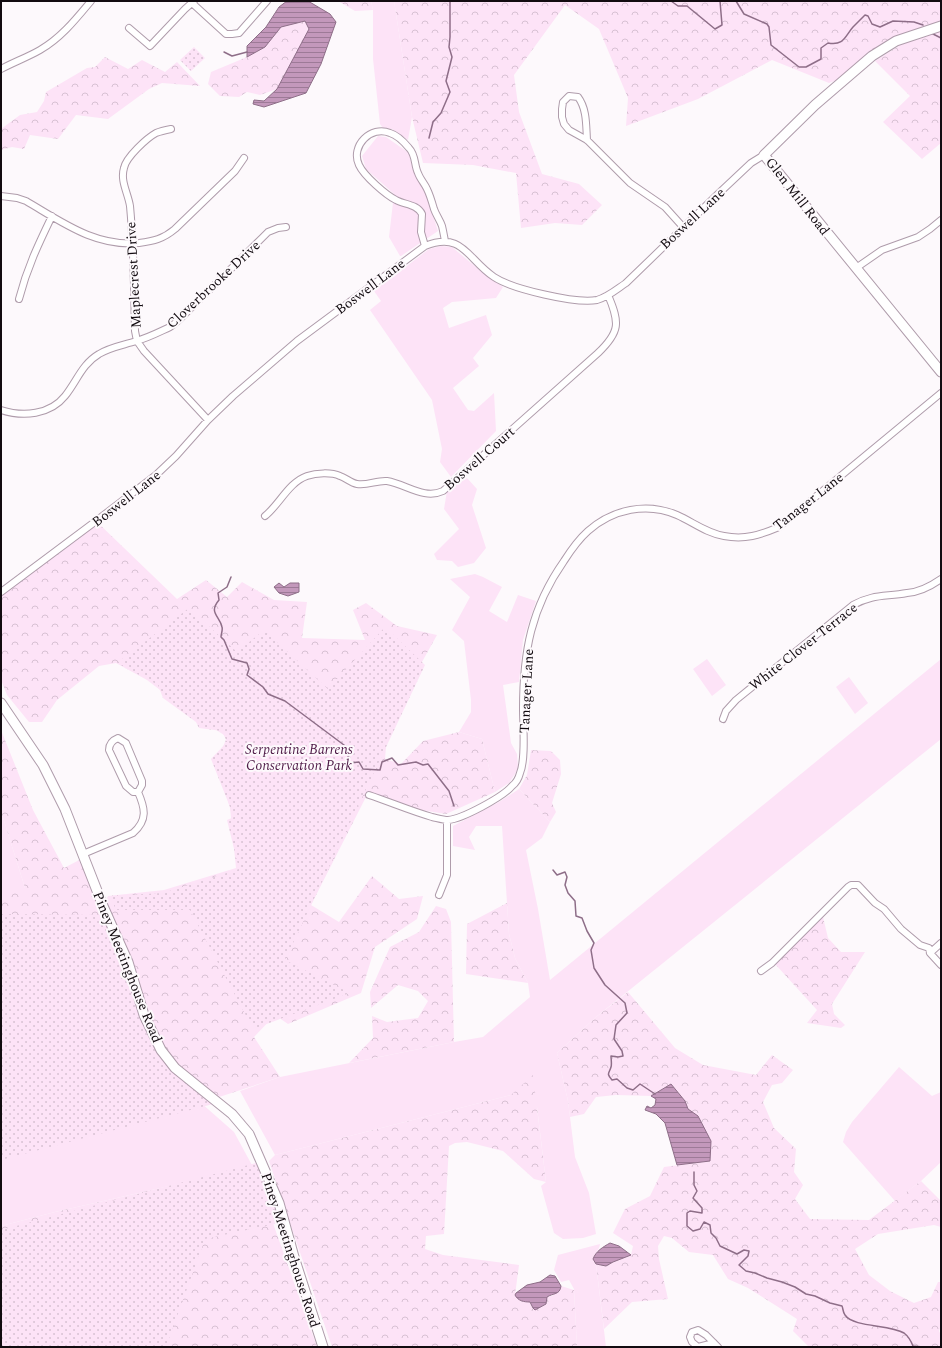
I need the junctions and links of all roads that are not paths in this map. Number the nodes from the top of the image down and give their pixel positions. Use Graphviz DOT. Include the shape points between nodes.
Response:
graph roads {
  1 [pos="267,1"];
  2 [pos="89,2"];
  3 [pos="193,2"];
  4 [pos="941,26"];
  5 [pos="129,28"];
  6 [pos="1,69"];
  7 [pos="171,129"];
  8 [pos="587,140"];
  9 [pos="764,155"];
  10 [pos="244,158"];
  11 [pos="1,196"];
  12 [pos="52,216"];
  13 [pos="941,220"];
  14 [pos="683,227"];
  15 [pos="286,228"];
  16 [pos="445,241"];
  17 [pos="132,243"];
  18 [pos="425,246"];
  19 [pos="856,268"];
  20 [pos="608,295"];
  21 [pos="19,299"];
  22 [pos="137,341"];
  23 [pos="941,372"];
  24 [pos="941,393"];
  25 [pos="1,410"];
  26 [pos="208,420"];
  27 [pos="265,516"];
  28 [pos="941,579"];
  29 [pos="1,592"];
  30 [pos="1,703"];
  31 [pos="723,719"];
  32 [pos="138,792"];
  33 [pos="369,795"];
  34 [pos="447,820"];
  35 [pos="83,854"];
  36 [pos="439,895"];
  37 [pos="941,943"];
  38 [pos="930,953"];
  39 [pos="941,965"];
  40 [pos="761,971"];
  41 [pos="323,1347"];
  1 -- 3 [label="street" via="239,33 232,34 226,34"];
  2 -- 6 [label="street" via="70,26 54,40 40,50"];
  3 -- 5 [label="street" via="150,46"];
  4 -- 9 [label="main road, Glen Mill Road" via="896,41 872,56 815,105"];
  7 -- 17 [label="street, Maplecrest Drive" via="155,134 136,149 125,163 122,175 129,204"];
  8 -- 8 [label="street" via="569,130 564,124 563,102 569,96 578,97 583,107"];
  8 -- 14 [label="street" via="630,183 665,207"];
  9 -- 14 [label="street, Boswell Lane" via="751,163"];
  9 -- 19 [label="main road, Glen Mill Road"];
  10 -- 17 [label="street" via="235,171 167,236"];
  11 -- 12 [label="street" via="26,201"];
  12 -- 17 [label="street" via="96,239"];
  12 -- 21 [label="street" via="33,255"];
  13 -- 19 [label="street" via="918,237 882,250"];
  14 -- 20 [label="street, Boswell Lane" via="626,283"];
  15 -- 22 [label="street, Cloverbrooke Drive" via="268,232 172,326"];
  16 -- 18 [label="street, Boswell Lane"];
  16 -- 18 [label="street" via="442,225 418,174 414,154 410,148 392,133 371,133 358,146 359,165 369,178 393,198 421,211"];
  16 -- 20 [label="street, Boswell Lane" via="459,246 494,277 508,284 574,300 597,300"];
  17 -- 22 [label="street, Maplecrest Drive"];
  18 -- 26 [label="street, Boswell Lane" via="296,341"];
  19 -- 23 [label="main road, Glen Mill Road"];
  20 -- 27 [label="street, Boswell Court" via="616,321 610,340 443,491 426,494 386,481 357,484 336,475 320,474 307,476 294,484"];
  22 -- 25 [label="street, Cloverbrooke Drive" via="98,354 81,370 65,396 49,409 29,414"];
  22 -- 26 [label="street, Maplecrest Drive"];
  24 -- 34 [label="street, Tanager Lane" via="779,527 765,533 739,538 723,536 704,530 678,515 652,508 621,512 588,531 557,571 531,628 523,685 523,750 520,773 513,786 502,795 469,814"];
  26 -- 29 [label="street, Boswell Lane" via="156,475"];
  28 -- 31 [label="street, White Clover Terrace" via="918,591 872,597 852,605 736,700 726,711"];
  30 -- 35 [label="main road, Piney Meetinghouse Road" via="42,765 65,809"];
  32 -- 32 [label="street" via="142,781 126,743 116,739 110,744 110,750 126,786 133,792"];
  32 -- 35 [label="street" via="145,812 139,828 133,833"];
  33 -- 34 [label="street, Tanager Lane"];
  34 -- 36 [label="street" via="447,875"];
  35 -- 41 [label="main road, Piney Meetinghouse Road" via="128,962 144,1016 161,1050 175,1068 232,1114 249,1134 279,1203"];
  37 -- 38 [label="street"];
  38 -- 39 [label="street"];
  38 -- 40 [label="street" via="929,948 920,945 901,929 858,885 851,885"];
}
